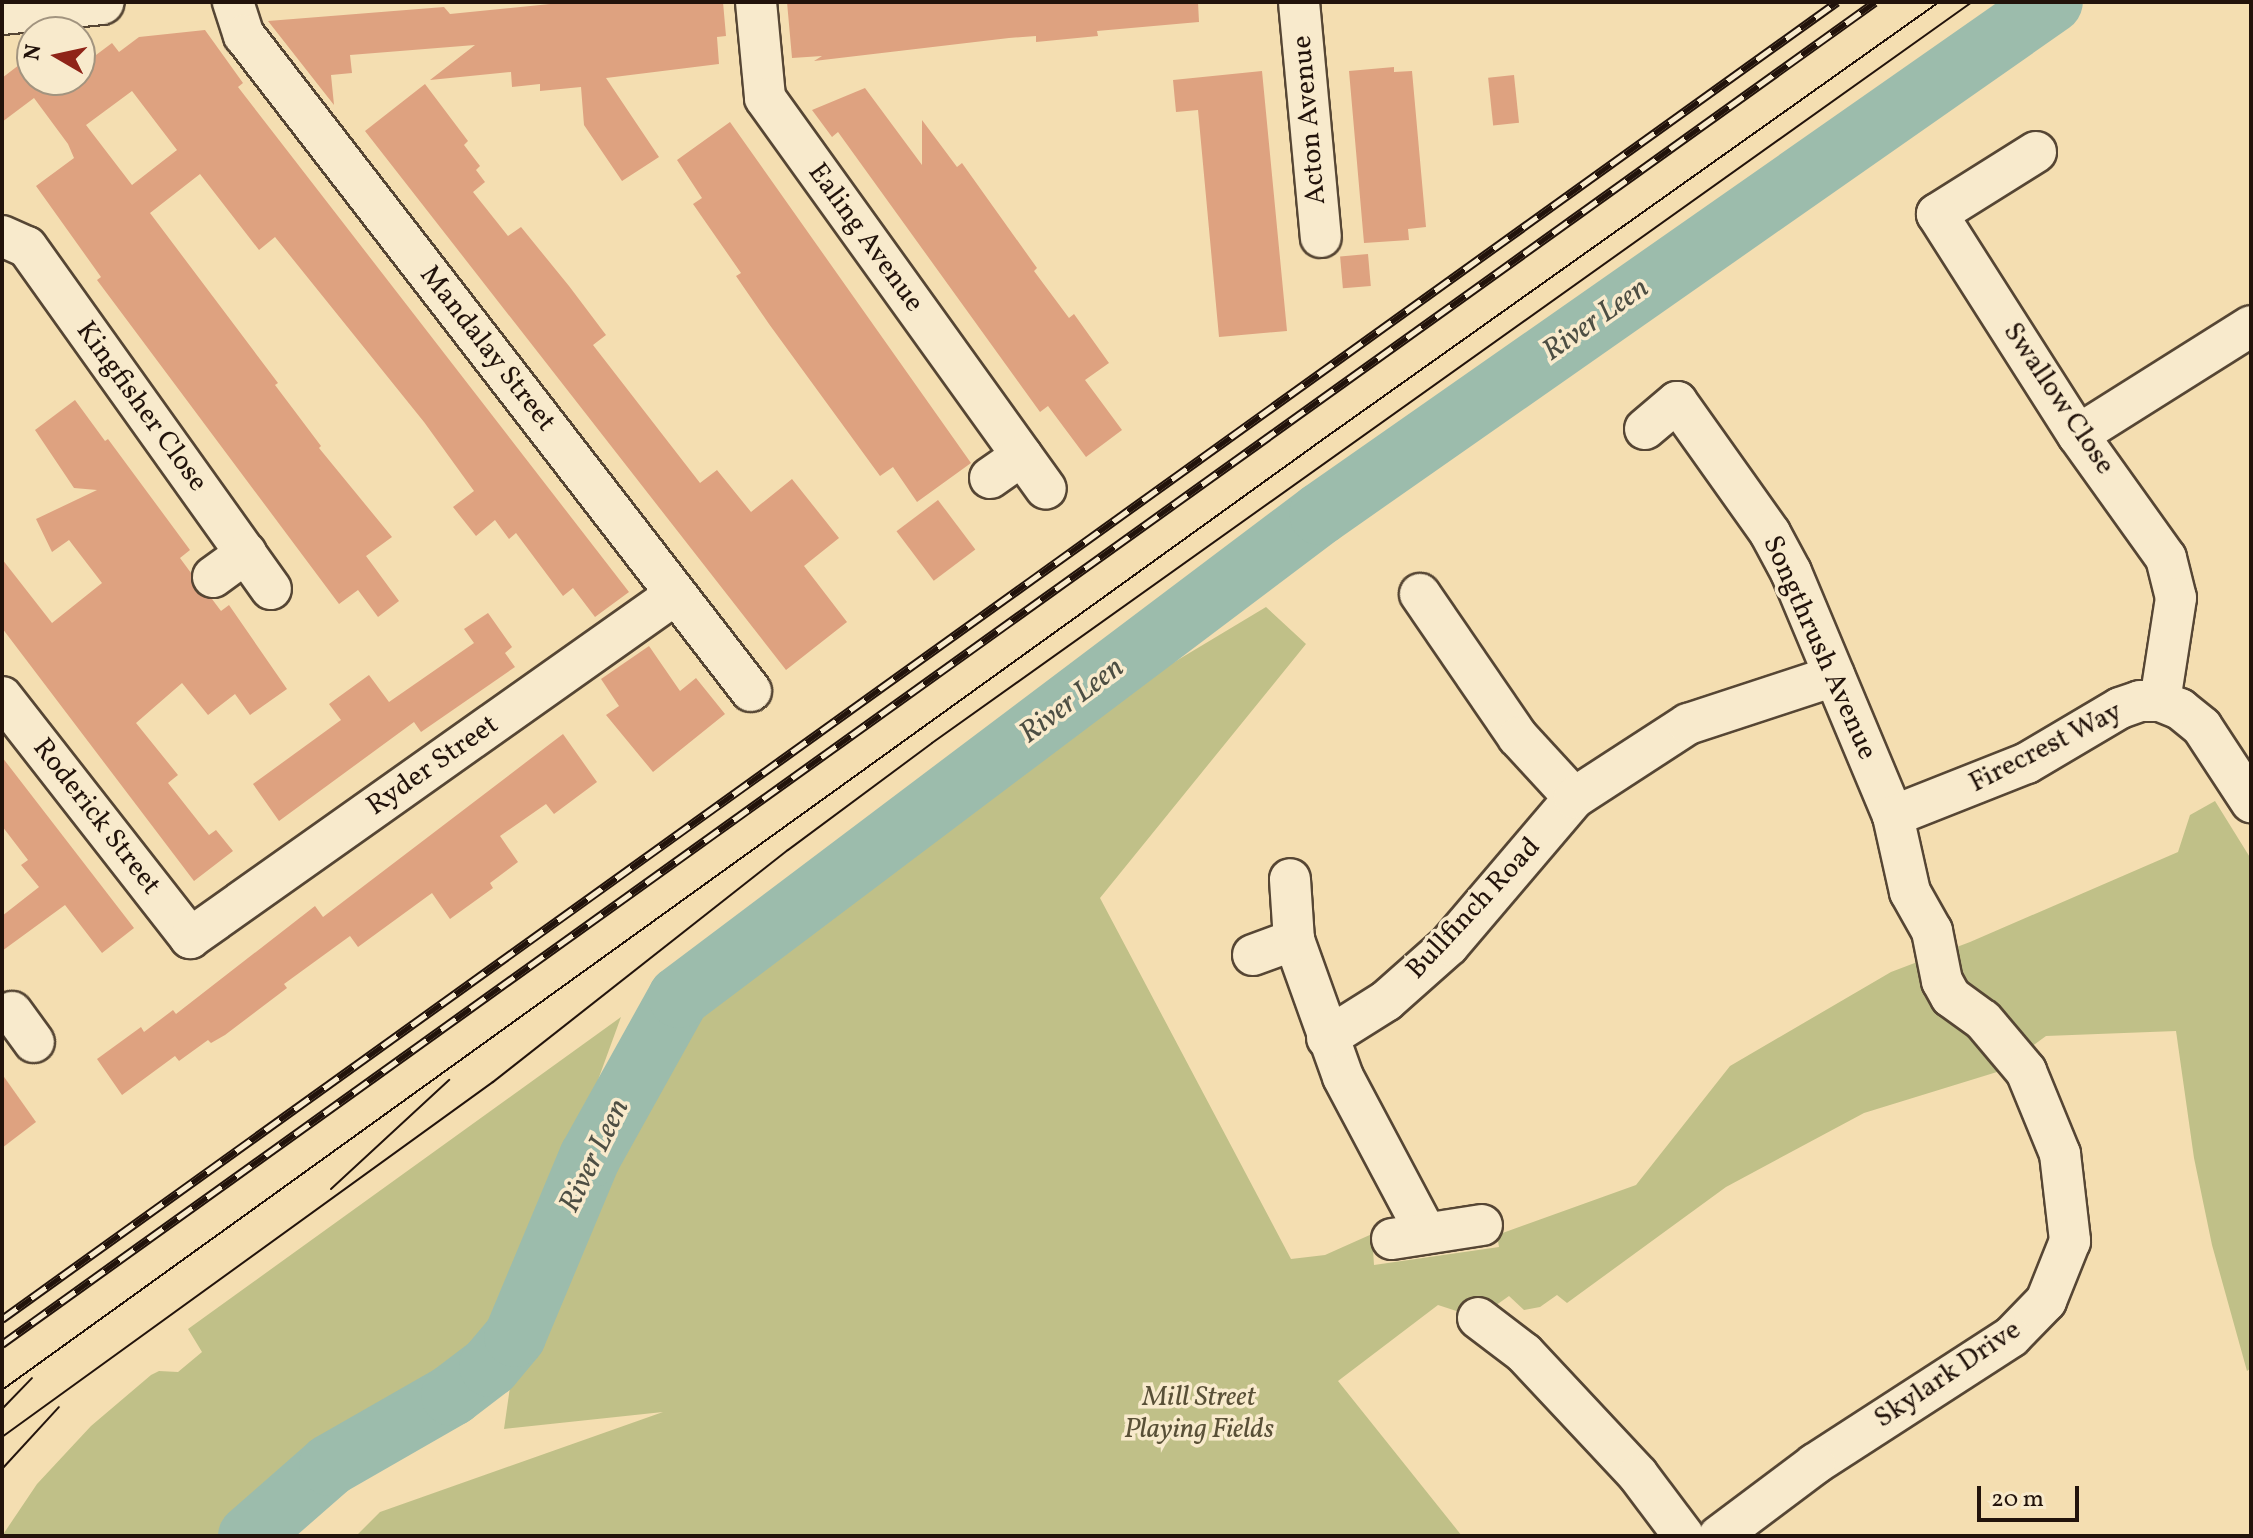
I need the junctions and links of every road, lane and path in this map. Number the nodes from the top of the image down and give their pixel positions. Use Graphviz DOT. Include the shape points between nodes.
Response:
graph roads {
  1 [pos="233,2"];
  2 [pos="756,2"];
  3 [pos="1299,2"];
  4 [pos="86,3"];
  5 [pos="2,12"];
  6 [pos="2036,152"];
  7 [pos="2,236"];
  8 [pos="1321,237"];
  9 [pos="2251,326"];
  10 [pos="1645,429"];
  11 [pos="2078,435"];
  12 [pos="1046,489"];
  13 [pos="246,553"];
  14 [pos="213,577"];
  15 [pos="271,589"];
  16 [pos="676,594"];
  17 [pos="1420,594"];
  18 [pos="1834,676"];
  19 [pos="751,691"];
  20 [pos="2,697"];
  21 [pos="2160,701"];
  22 [pos="1574,798"];
  23 [pos="2251,802"];
  24 [pos="1893,816"];
  25 [pos="1290,879"];
  26 [pos="190,938"];
  27 [pos="1294,940"];
  28 [pos="1253,955"];
  29 [pos="1327,1038"];
  30 [pos="1482,1225"];
  31 [pos="1478,1318"];
  32 [pos="1684,1536"];
  33 [pos="1719,1536"];
  1 -- 16 [label="street, Mandalay Street" via="244,35"];
  2 -- 12 [label="street, Ealing Avenue" via="765,98 1006,467"];
  3 -- 8 [label="street, Acton Avenue"];
  4 -- 5 [label="main road"];
  6 -- 11 [label="street, Swallow Close" via="1937,214"];
  7 -- 13 [label="street, Kingfisher Close" via="27,247"];
  9 -- 11 [label="street"];
  10 -- 18 [label="street, Songthrush Avenue" via="1677,402 1704,436 1770,533"];
  11 -- 21 [label="street, Swallow Close" via="2166,558 2176,598"];
  13 -- 14 [label="street"];
  13 -- 15 [label="street, Kingfisher Close"];
  16 -- 19 [label="street, Mandalay Street"];
  16 -- 26 [label="street, Ryder Street"];
  17 -- 22 [label="street" via="1518,737"];
  18 -- 22 [label="street, Bullfinch Road" via="1688,724"];
  18 -- 24 [label="street, Songthrush Avenue"];
  20 -- 26 [label="street, Roderick Street"];
  21 -- 23 [label="street, Firecrest Way" via="2202,727"];
  21 -- 24 [label="street, Firecrest Way" via="2120,708 2027,763"];
  22 -- 29 [label="street, Bullfinch Road" via="1449,945 1386,1001"];
  24 -- 33 [label="street, Skylark Drive" via="1910,892 1932,931 1947,990 1983,1020 2026,1071 2060,1154 2070,1241 2046,1301 2011,1337 1815,1464"];
  25 -- 27 [label="street"];
  27 -- 28 [label="street"];
  27 -- 29 [label="street"];
  29 -- 30 [label="street" via="1409,1236"];
  31 -- 32 [label="street" via="1533,1362 1638,1475"];
}
